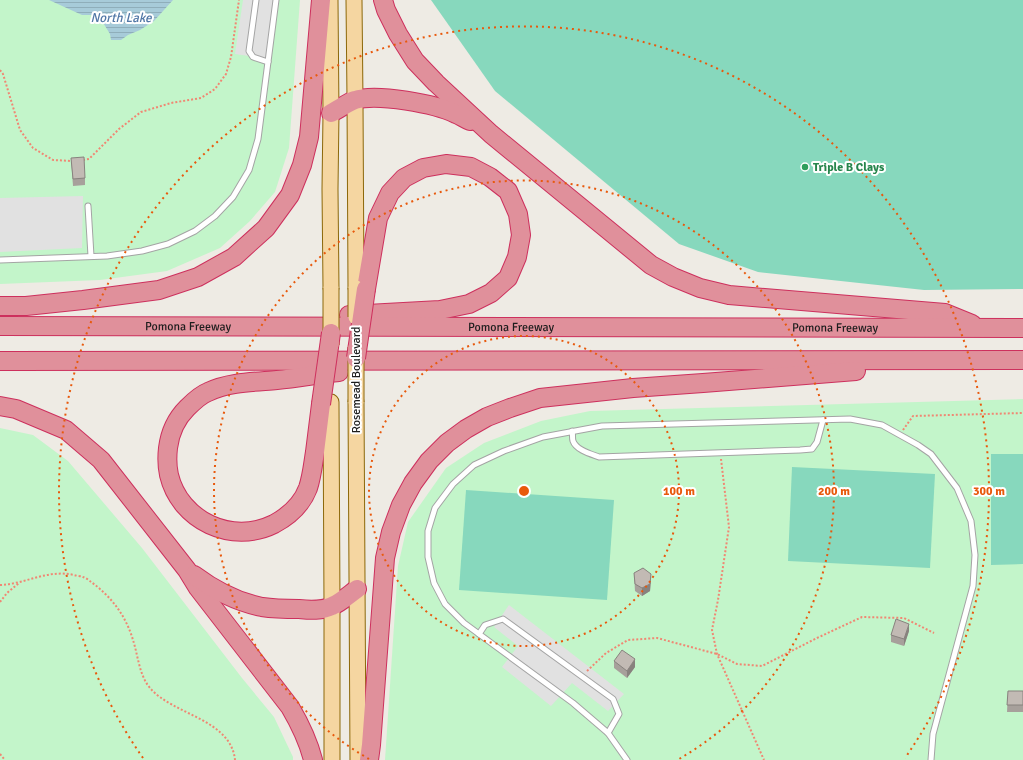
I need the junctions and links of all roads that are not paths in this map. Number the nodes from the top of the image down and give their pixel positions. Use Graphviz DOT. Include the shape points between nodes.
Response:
graph roads {
  1 [pos="256,0"];
  2 [pos="276,0"];
  3 [pos="321,0"];
  4 [pos="330,0"];
  5 [pos="354,0"];
  6 [pos="383,0"];
  7 [pos="268,62"];
  8 [pos="355,100"];
  9 [pos="331,113"];
  10 [pos="491,134"];
  11 [pos="88,206"];
  12 [pos="91,256"];
  13 [pos="0,260"];
  14 [pos="361,289"];
  15 [pos="0,306"];
  16 [pos="0,326"];
  17 [pos="197,326"];
  18 [pos="980,328"];
  19 [pos="1023,328"];
  20 [pos="331,333"];
  21 [pos="356,358"];
  22 [pos="425,360"];
  23 [pos="984,360"];
  24 [pos="1023,360"];
  25 [pos="0,361"];
  26 [pos="326,403"];
  27 [pos="0,406"];
  28 [pos="823,420"];
  29 [pos="572,431"];
  30 [pos="187,570"];
  31 [pos="357,589"];
  32 [pos="332,606"];
  33 [pos="479,634"];
  34 [pos="608,733"];
  35 [pos="313,760"];
  36 [pos="332,760"];
  37 [pos="358,760"];
  38 [pos="369,760"];
  39 [pos="627,760"];
  40 [pos="931,760"];
  1 -- 7 [label="lane" via="249,52 253,57"];
  2 -- 7 [label="lane"];
  3 -- 15 [label="highway" via="309,137 302,166 290,195 266,228 234,257 198,277 159,290 47,304"];
  4 -- 9 [label="main road"];
  5 -- 8 [label="main road"];
  6 -- 10 [label="highway" via="398,34 415,61"];
  7 -- 12 [label="lane" via="258,139 249,170 233,197 196,231 168,244 142,251"];
  8 -- 9 [label="highway"];
  8 -- 10 [label="highway" via="395,99 429,105 456,114"];
  8 -- 14 [label="main road"];
  9 -- 20 [label="main road, bridge"];
  10 -- 18 [label="highway" via="651,265 700,288 729,295 945,312"];
  11 -- 12 [label="lane"];
  12 -- 13 [label="lane"];
  14 -- 17 [label="highway" via="378,218 390,193 404,178 423,168 446,164 471,167 490,177 508,192 518,214 521,235 517,257 508,278 491,293 469,304 440,310"];
  14 -- 21 [label="highway, bridge"];
  16 -- 17 [label="highway, Pomona Freeway"];
  17 -- 18 [label="highway, Pomona Freeway"];
  18 -- 19 [label="highway, Pomona Freeway"];
  20 -- 26 [label="highway, bridge"];
  21 -- 31 [label="main road, Rosemead Boulevard, bridge"];
  22 -- 23 [label="highway"];
  22 -- 25 [label="highway"];
  22 -- 26 [label="highway" via="242,383 208,392 194,400 183,412 169,438 167,458 175,492 194,515 209,524 228,530 246,532 265,528 284,518 298,505 308,488"];
  23 -- 24 [label="highway"];
  23 -- 38 [label="highway" via="633,388 540,398 487,417 466,429 429,461 401,505 391,532 385,558"];
  26 -- 32 [label="main road, Rosemead Boulevard"];
  27 -- 30 [label="highway" via="16,409 66,430 96,455"];
  28 -- 29 [label="lane" via="602,426"];
  28 -- 29 [label="lane" via="817,442 812,448 800,450 599,457 577,446 573,441"];
  28 -- 40 [label="lane" via="850,419 882,425 918,445 931,454 957,488 971,521 975,555 973,586 933,734"];
  29 -- 33 [label="lane" via="543,437 474,465 453,484 435,508 428,530 428,557 434,584 445,604"];
  30 -- 32 [label="highway" via="225,595 262,607 319,609"];
  30 -- 35 [label="highway" via="198,588 290,707 302,728"];
  31 -- 32 [label="highway"];
  31 -- 37 [label="main road, Rosemead Boulevard"];
  32 -- 36 [label="main road, Rosemead Boulevard"];
  33 -- 34 [label="lane" via="573,703"];
  33 -- 34 [label="lane" via="485,625 502,619 613,699 619,714"];
  34 -- 39 [label="lane"];
}
